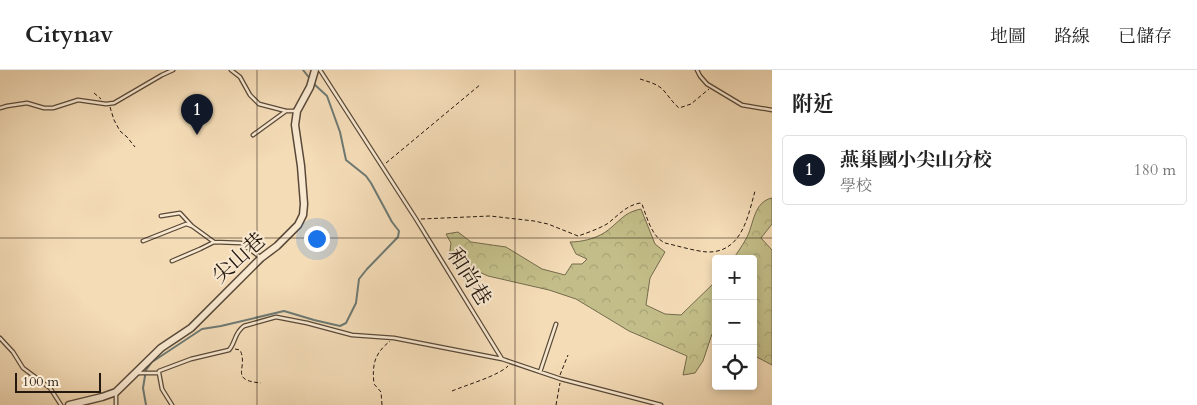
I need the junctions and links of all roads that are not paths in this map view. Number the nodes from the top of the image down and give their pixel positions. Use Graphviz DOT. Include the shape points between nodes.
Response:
graph roads {
  1 [pos="174,70"];
  2 [pos="231,70"];
  3 [pos="320,70"];
  4 [pos="697,70"];
  5 [pos="314,74"];
  6 [pos="0,108"];
  7 [pos="772,110"];
  8 [pos="286,111"];
  9 [pos="297,111"];
  10 [pos="253,135"];
  11 [pos="161,216"];
  12 [pos="192,226"];
  13 [pos="144,241"];
  14 [pos="214,242"];
  15 [pos="261,258"];
  16 [pos="172,261"];
  17 [pos="556,324"];
  18 [pos="0,338"];
  19 [pos="502,360"];
  20 [pos="540,372"];
  21 [pos="136,373"];
  22 [pos="159,373"];
  23 [pos="116,392"];
  24 [pos="61,405"];
  25 [pos="70,405"];
  26 [pos="116,405"];
  27 [pos="172,405"];
  28 [pos="661,405"];
  1 -- 6 [label="lane" via="110,104 78,100 53,108 27,103"];
  2 -- 8 [label="lane" via="243,81 253,100"];
  3 -- 19 [label="lane, 和尚巷"];
  4 -- 7 [label="lane" via="712,87 742,105"];
  5 -- 9 [label="street, 尖山巷"];
  8 -- 9 [label="lane"];
  8 -- 10 [label="lane"];
  9 -- 15 [label="street, 尖山巷" via="295,125 303,215 298,225"];
  11 -- 12 [label="lane" via="180,213"];
  12 -- 13 [label="lane" via="186,224"];
  12 -- 14 [label="lane"];
  14 -- 15 [label="lane" via="241,243"];
  14 -- 16 [label="lane"];
  15 -- 21 [label="street, 尖山巷" via="191,328 161,348"];
  17 -- 20 [label="lane"];
  18 -- 24 [label="lane" via="24,368 50,388"];
  19 -- 20 [label="lane"];
  19 -- 22 [label="lane" via="394,338 352,335 276,317 240,328 229,350"];
  20 -- 28 [label="lane"];
  21 -- 22 [label="lane"];
  21 -- 23 [label="street, 尖山巷"];
  22 -- 27 [label="lane" via="162,389"];
  23 -- 25 [label="street, 尖山巷"];
  23 -- 26 [label="lane"];
}
